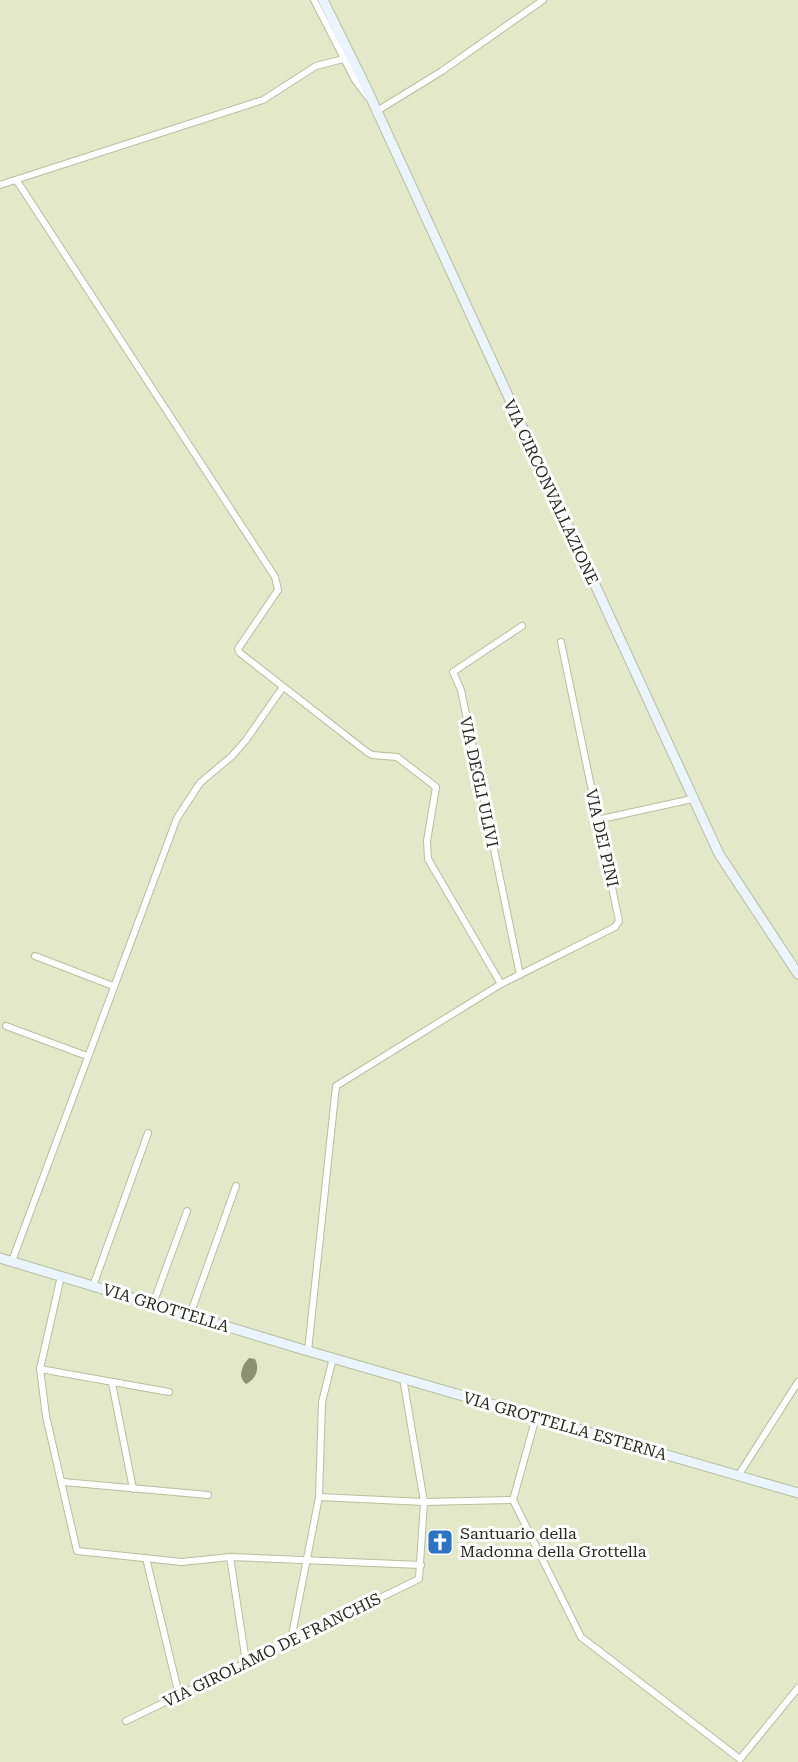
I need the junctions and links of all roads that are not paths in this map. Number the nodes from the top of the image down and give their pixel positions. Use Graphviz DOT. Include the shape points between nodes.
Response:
graph roads {
  1 [pos="314,0"];
  2 [pos="323,0"];
  3 [pos="543,0"];
  4 [pos="348,57"];
  5 [pos="377,111"];
  6 [pos="15,180"];
  7 [pos="0,185"];
  8 [pos="522,626"];
  9 [pos="561,642"];
  10 [pos="283,687"];
  11 [pos="692,799"];
  12 [pos="597,820"];
  13 [pos="35,956"];
  14 [pos="798,974"];
  15 [pos="520,975"];
  16 [pos="501,984"];
  17 [pos="113,986"];
  18 [pos="6,1026"];
  19 [pos="87,1056"];
  20 [pos="148,1133"];
  21 [pos="236,1186"];
  22 [pos="187,1211"];
  23 [pos="0,1258"];
  24 [pos="12,1261"];
  25 [pos="61,1276"];
  26 [pos="93,1286"];
  27 [pos="153,1304"];
  28 [pos="190,1315"];
  29 [pos="308,1351"];
  30 [pos="333,1358"];
  31 [pos="40,1369"];
  32 [pos="403,1378"];
  33 [pos="798,1382"];
  34 [pos="112,1383"];
  35 [pos="170,1392"];
  36 [pos="536,1417"];
  37 [pos="738,1476"];
  38 [pos="63,1482"];
  39 [pos="133,1488"];
  40 [pos="798,1493"];
  41 [pos="208,1496"];
  42 [pos="319,1497"];
  43 [pos="513,1500"];
  44 [pos="424,1502"];
  45 [pos="230,1557"];
  46 [pos="146,1558"];
  47 [pos="306,1559"];
  48 [pos="421,1565"];
  49 [pos="291,1640"];
  50 [pos="246,1662"];
  51 [pos="798,1688"];
  52 [pos="179,1695"];
  53 [pos="126,1721"];
  1 -- 4 [label="street"];
  2 -- 4 [label="main road, VIA CIRCONVALLAZIONE"];
  3 -- 5 [label="street"];
  4 -- 5 [label="main road, VIA CIRCONVALLAZIONE"];
  4 -- 6 [label="street" via="316,66 263,100"];
  5 -- 11 [label="main road, VIA CIRCONVALLAZIONE"];
  6 -- 7 [label="street"];
  6 -- 10 [label="street" via="275,577 278,590 238,650"];
  8 -- 15 [label="street, VIA DEGLI ULIVI" via="453,672"];
  9 -- 12 [label="street, VIA DEI PINI"];
  10 -- 16 [label="street" via="367,752 397,756 436,787 428,859"];
  10 -- 17 [label="street" via="246,740 200,783 177,818"];
  11 -- 12 [label="street"];
  11 -- 14 [label="main road, VIA CIRCONVALLAZIONE" via="719,854"];
  12 -- 15 [label="street, VIA DEI PINI" via="620,921"];
  13 -- 17 [label="street"];
  15 -- 16 [label="street"];
  16 -- 29 [label="street" via="336,1086"];
  17 -- 19 [label="street"];
  18 -- 19 [label="street"];
  19 -- 24 [label="street"];
  20 -- 26 [label="street"];
  21 -- 28 [label="street"];
  22 -- 27 [label="street"];
  23 -- 24 [label="main road, VIA GROTTELLA"];
  24 -- 25 [label="main road, VIA GROTTELLA"];
  25 -- 26 [label="main road, VIA GROTTELLA"];
  25 -- 31 [label="street"];
  26 -- 27 [label="main road, VIA GROTTELLA"];
  27 -- 28 [label="main road, VIA GROTTELLA"];
  28 -- 29 [label="main road, VIA GROTTELLA"];
  29 -- 30 [label="main road, VIA GROTTELLA"];
  30 -- 32 [label="main road, VIA GROTTELLA ESTERNA"];
  30 -- 42 [label="street" via="322,1402"];
  31 -- 34 [label="street"];
  31 -- 38 [label="street" via="46,1416"];
  32 -- 36 [label="main road, VIA GROTTELLA ESTERNA"];
  32 -- 44 [label="street"];
  33 -- 37 [label="street"];
  34 -- 35 [label="street"];
  34 -- 39 [label="street"];
  36 -- 37 [label="main road, VIA GROTTELLA ESTERNA"];
  36 -- 43 [label="street"];
  37 -- 40 [label="main road, VIA GROTTELLA ESTERNA"];
  38 -- 39 [label="street"];
  38 -- 46 [label="street" via="77,1551"];
  39 -- 41 [label="street"];
  42 -- 44 [label="street"];
  42 -- 47 [label="street"];
  43 -- 44 [label="street"];
  43 -- 51 [label="street" via="580,1637 740,1759"];
  44 -- 48 [label="street"];
  45 -- 46 [label="street" via="182,1562"];
  45 -- 47 [label="street"];
  45 -- 50 [label="street"];
  46 -- 52 [label="street"];
  47 -- 48 [label="street"];
  47 -- 49 [label="street"];
  48 -- 49 [label="street, VIA GIROLAMO DE FRANCHIS" via="419,1579"];
  49 -- 50 [label="street, VIA GIROLAMO DE FRANCHIS"];
  50 -- 52 [label="street, VIA GIROLAMO DE FRANCHIS"];
  52 -- 53 [label="street, VIA GIROLAMO DE FRANCHIS"];
}
